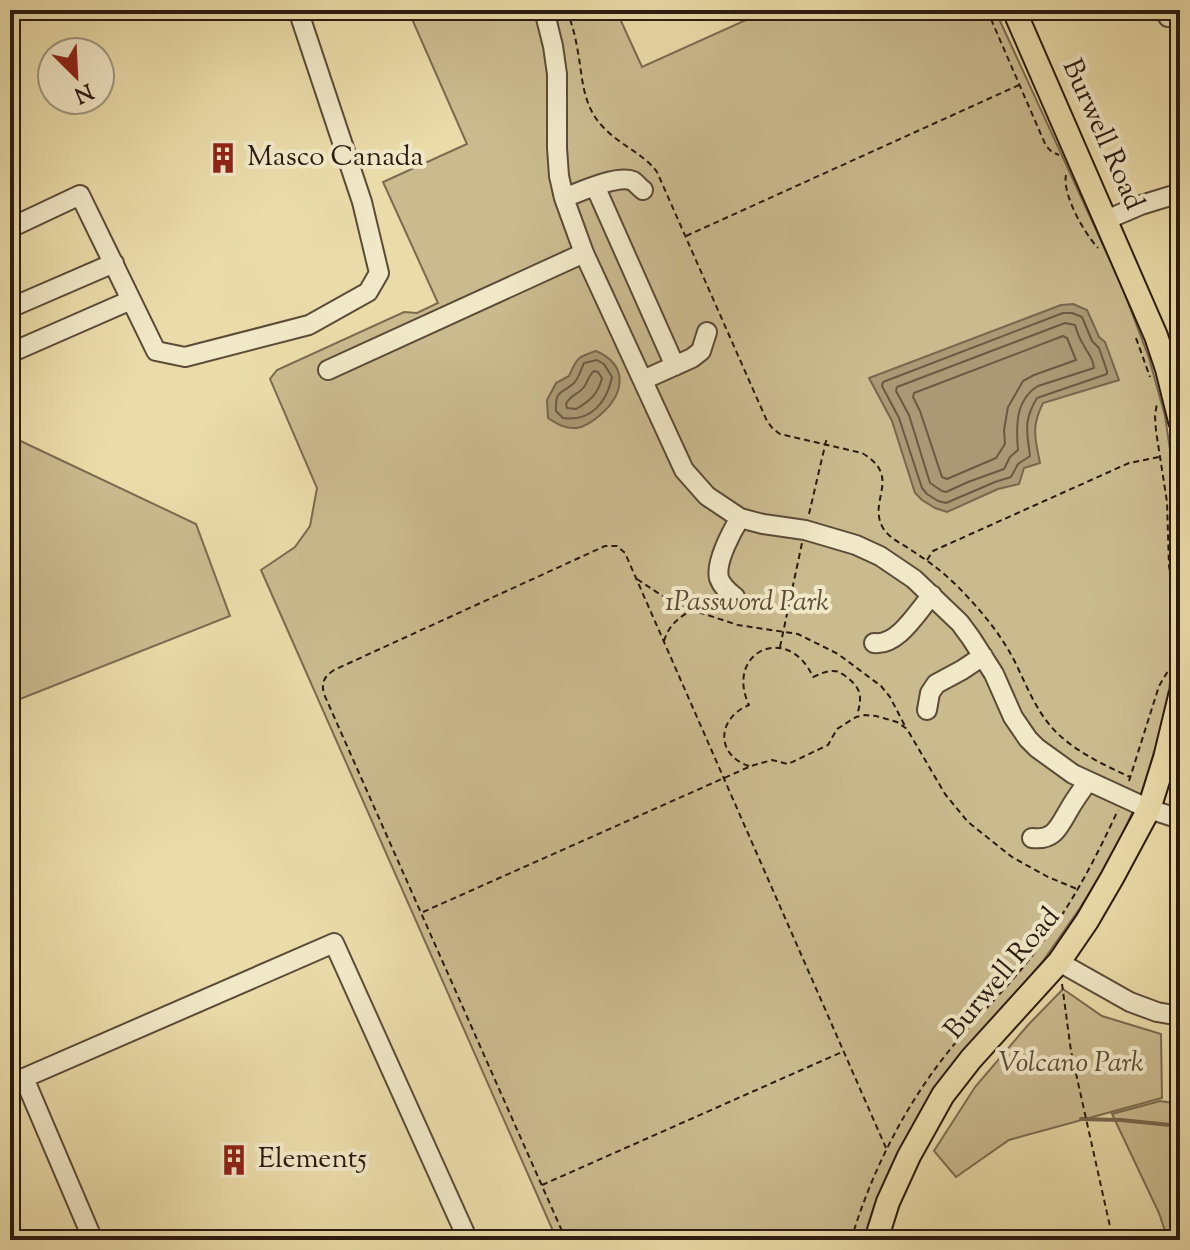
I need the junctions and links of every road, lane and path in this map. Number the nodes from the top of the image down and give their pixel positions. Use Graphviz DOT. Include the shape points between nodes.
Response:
graph roads {
  1 [pos="298,10"];
  2 [pos="544,10"];
  3 [pos="567,10"];
  4 [pos="987,10"];
  5 [pos="1014,10"];
  6 [pos="1020,85"];
  7 [pos="1061,161"];
  8 [pos="1067,173"];
  9 [pos="595,186"];
  10 [pos="643,190"];
  11 [pos="1180,193"];
  12 [pos="564,198"];
  13 [pos="1106,220"];
  14 [pos="10,228"];
  15 [pos="686,236"];
  16 [pos="1098,248"];
  17 [pos="584,253"];
  18 [pos="114,263"];
  19 [pos="131,300"];
  20 [pos="10,308"];
  21 [pos="707,332"];
  22 [pos="1136,336"];
  23 [pos="10,353"];
  24 [pos="675,366"];
  25 [pos="328,370"];
  26 [pos="1151,379"];
  27 [pos="643,380"];
  28 [pos="1156,397"];
  29 [pos="1180,421"];
  30 [pos="1160,457"];
  31 [pos="740,518"];
  32 [pos="926,561"];
  33 [pos="635,577"];
  34 [pos="932,595"];
  35 [pos="735,597"];
  36 [pos="692,610"];
  37 [pos="664,642"];
  38 [pos="874,643"];
  39 [pos="983,656"];
  40 [pos="1180,696"];
  41 [pos="927,710"];
  42 [pos="856,717"];
  43 [pos="907,729"];
  44 [pos="751,766"];
  45 [pos="1130,777"];
  46 [pos="724,778"];
  47 [pos="1088,781"];
  48 [pos="1123,797"];
  49 [pos="1149,809"];
  50 [pos="1180,819"];
  51 [pos="1032,838"];
  52 [pos="1078,890"];
  53 [pos="421,913"];
  54 [pos="1060,972"];
  55 [pos="1180,1016"];
  56 [pos="843,1052"];
  57 [pos="886,1148"];
  58 [pos="542,1185"];
  59 [pos="93,1240"];
  60 [pos="468,1240"];
  61 [pos="566,1240"];
  62 [pos="851,1240"];
  63 [pos="876,1240"];
  64 [pos="1113,1240"];
  1 -- 19 [label="street" via="362,202 379,273 368,292 309,325 185,357 156,351"];
  2 -- 12 [label="street" via="557,74 557,148"];
  3 -- 15 [label="path" via="582,86 595,118 657,172"];
  4 -- 6 [label="path"];
  5 -- 13 [label="main road, Burwell Road"];
  6 -- 7 [label="path" via="1046,146"];
  6 -- 15 [label="path"];
  8 -- 16 [label="path" via="1065,186"];
  9 -- 10 [label="street" via="631,180"];
  9 -- 12 [label="street"];
  9 -- 24 [label="street"];
  11 -- 13 [label="street"];
  12 -- 17 [label="street"];
  13 -- 29 [label="main road, Burwell Road" via="1156,336"];
  14 -- 18 [label="street" via="80,195"];
  15 -- 32 [label="path" via="773,429 872,458 883,476 879,520 896,541"];
  17 -- 25 [label="street"];
  17 -- 27 [label="street"];
  18 -- 19 [label="street"];
  18 -- 20 [label="street"];
  19 -- 23 [label="street"];
  21 -- 24 [label="street" via="701,351"];
  22 -- 26 [label="path"];
  24 -- 27 [label="street"];
  27 -- 31 [label="street" via="684,470 707,496"];
  28 -- 30 [label="path"];
  30 -- 32 [label="path" via="1129,463 933,551"];
  30 -- 45 [label="path" via="1169,566 1177,598 1175,639 1171,666 1159,686"];
  31 -- 34 [label="street" via="856,545 880,556"];
  31 -- 35 [label="street" via="718,576"];
  32 -- 45 [label="path" via="989,621 1057,733 1094,760"];
  33 -- 36 [label="path"];
  33 -- 37 [label="path"];
  33 -- 53 [label="path" via="621,548 605,546 324,679 324,694"];
  34 -- 38 [label="street" via="895,638"];
  34 -- 39 [label="street"];
  36 -- 37 [label="path" via="676,620"];
  36 -- 43 [label="path" via="738,625 798,634 838,654 881,686"];
  37 -- 46 [label="path"];
  39 -- 41 [label="street" via="936,684"];
  39 -- 47 [label="street" via="1028,739 1059,766"];
  40 -- 49 [label="main road, Burwell Road"];
  42 -- 43 [label="path" via="885,718"];
  42 -- 44 [label="path" via="837,729 828,745 788,764 772,760"];
  42 -- 44 [label="path" via="859,692 846,676 829,671 813,677 800,656 773,647 763,650 743,674 749,705 731,717 724,735 733,757"];
  43 -- 52 [label="path" via="968,822 1012,857"];
  44 -- 46 [label="path"];
  45 -- 48 [label="path"];
  46 -- 53 [label="path"];
  46 -- 56 [label="path"];
  47 -- 48 [label="street"];
  47 -- 51 [label="street" via="1053,834"];
  48 -- 49 [label="street"];
  48 -- 52 [label="path"];
  49 -- 50 [label="street"];
  49 -- 54 [label="main road, Burwell Road"];
  52 -- 57 [label="path" via="1031,958 945,1055"];
  53 -- 58 [label="path"];
  54 -- 55 [label="street" via="1157,1012"];
  54 -- 63 [label="main road, Burwell Road" via="980,1049 943,1095 909,1156"];
  54 -- 64 [label="path" via="1071,1051"];
  56 -- 57 [label="path"];
  56 -- 58 [label="path"];
  57 -- 62 [label="path"];
  58 -- 61 [label="path"];
  59 -- 60 [label="street" via="24,1078 334,943"];
}
